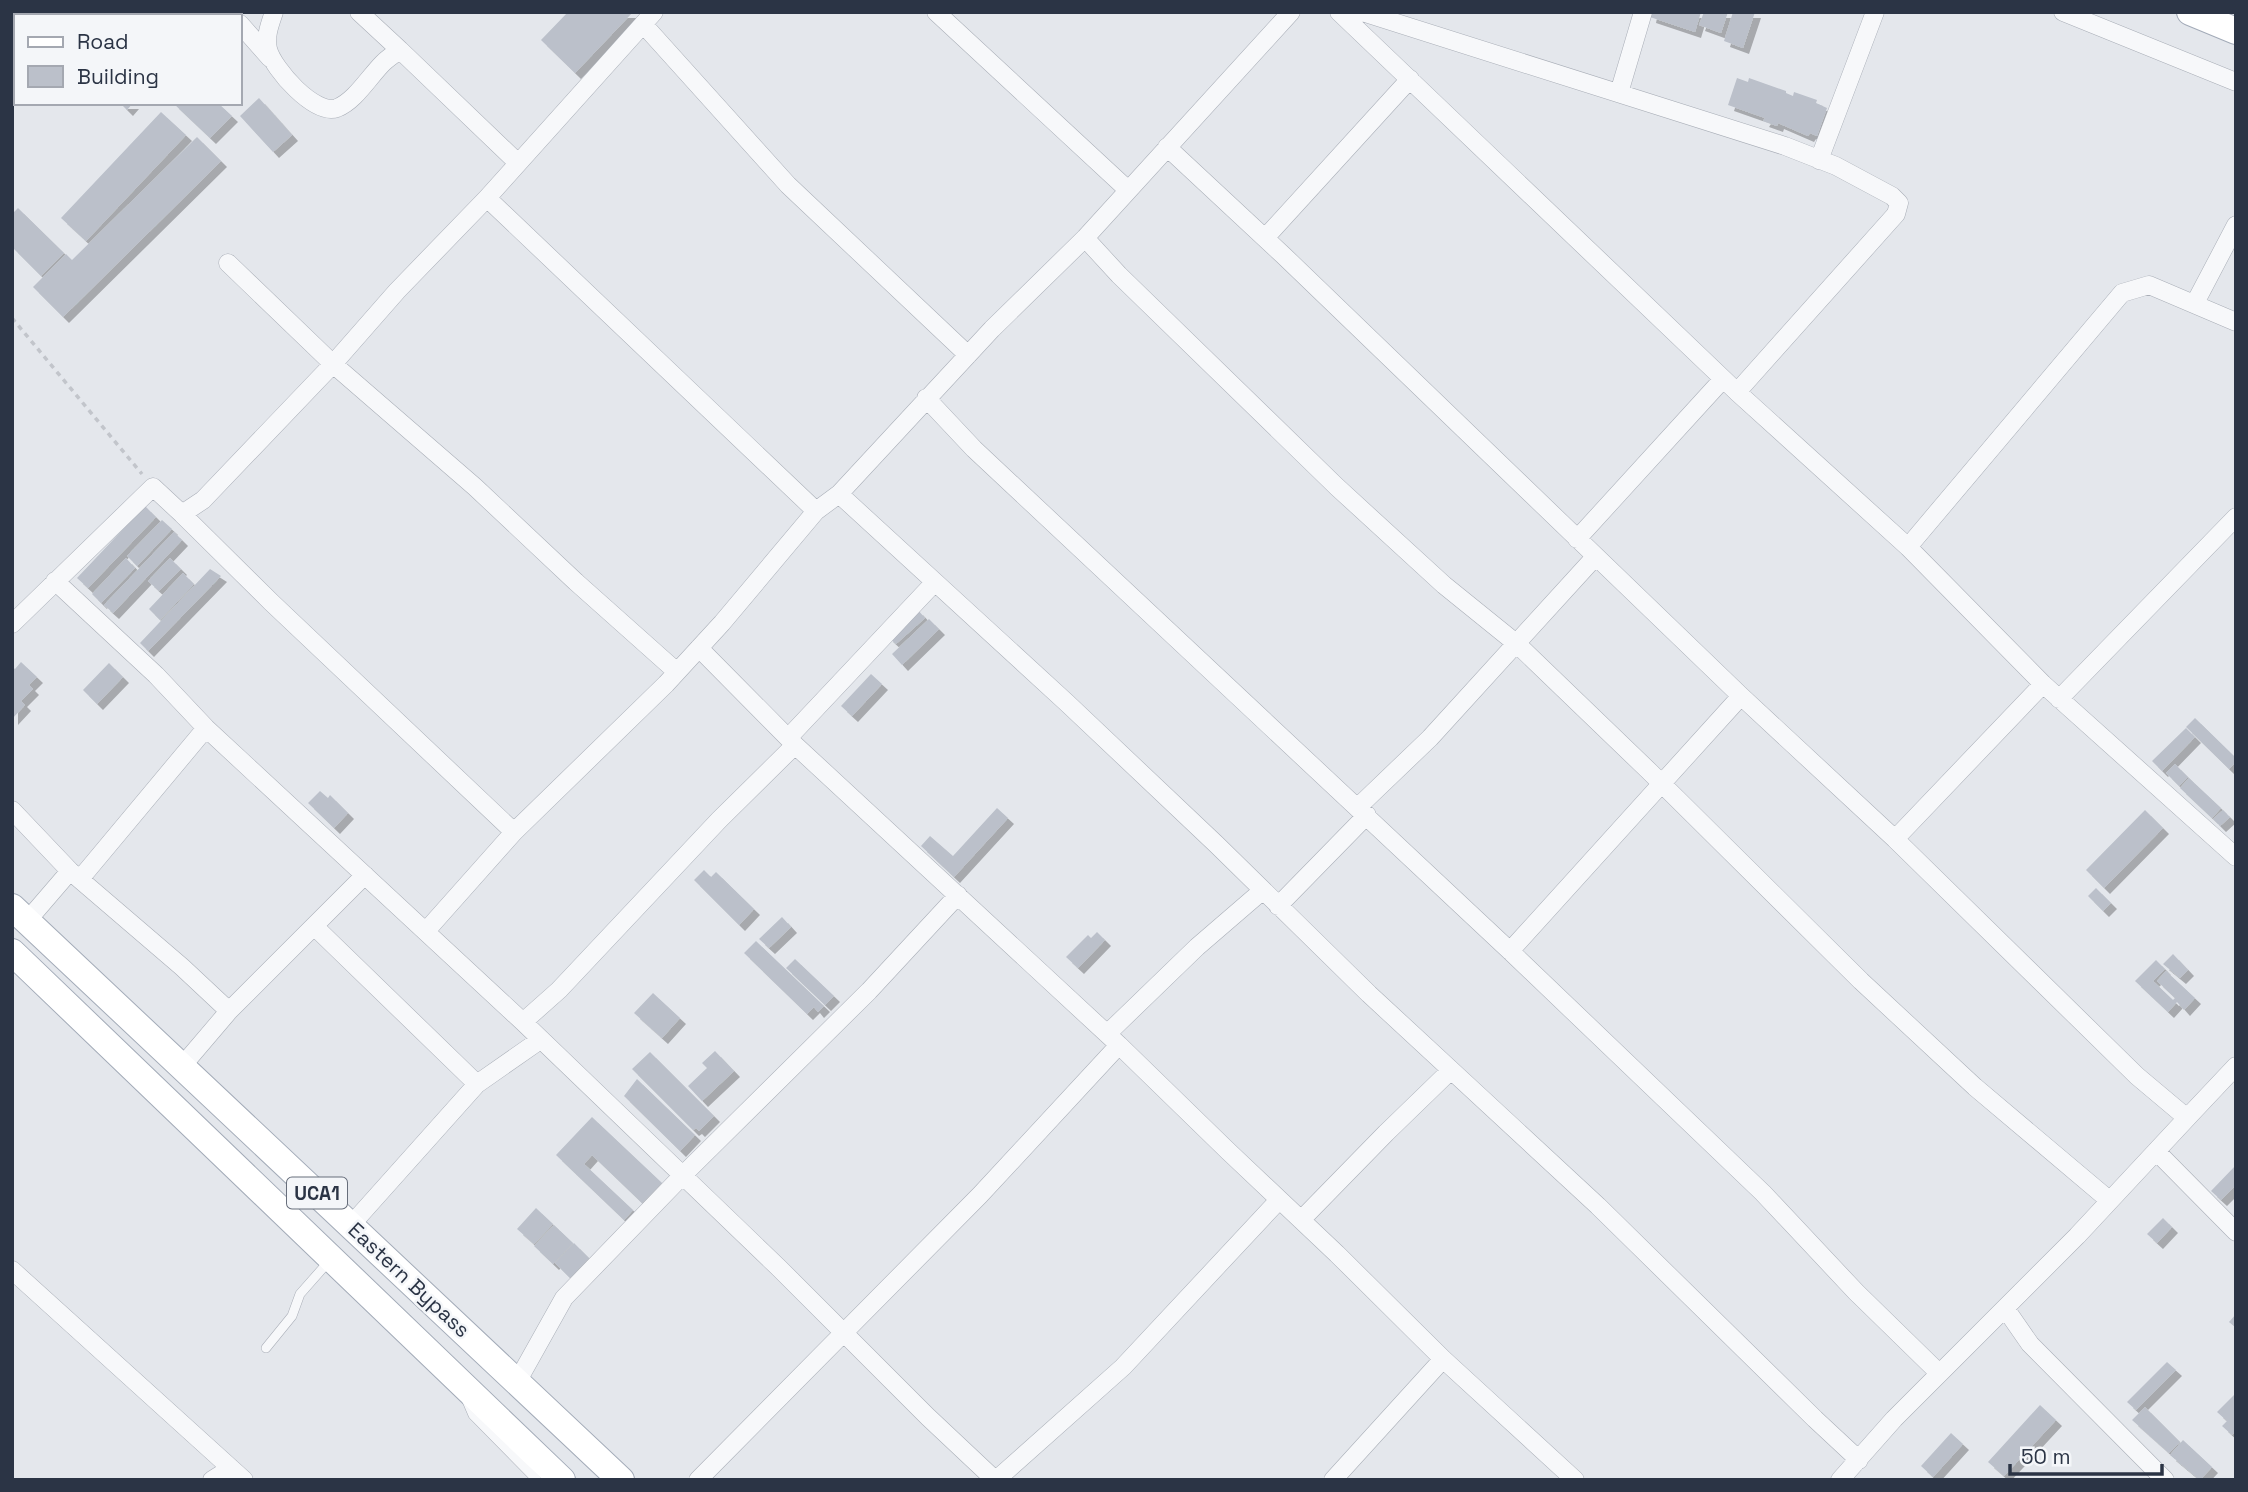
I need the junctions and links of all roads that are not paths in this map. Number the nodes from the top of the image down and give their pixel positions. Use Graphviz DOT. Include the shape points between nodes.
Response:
graph roads {
  1 [pos="274,12"];
  2 [pos="359,12"];
  3 [pos="936,12"];
  4 [pos="1339,12"];
  5 [pos="1362,12"];
  6 [pos="1643,12"];
  7 [pos="1875,12"];
  8 [pos="2063,12"];
  9 [pos="2200,14"];
  10 [pos="1282,15"];
  11 [pos="649,18"];
  12 [pos="242,26"];
  13 [pos="2236,31"];
  14 [pos="400,50"];
  15 [pos="272,60"];
  16 [pos="1410,79"];
  17 [pos="2236,82"];
  18 [pos="1619,93"];
  19 [pos="1167,147"];
  20 [pos="1819,160"];
  21 [pos="518,163"];
  22 [pos="1128,190"];
  23 [pos="487,198"];
  24 [pos="2236,225"];
  25 [pos="1085,238"];
  26 [pos="1265,238"];
  27 [pos="228,263"];
  28 [pos="2195,303"];
  29 [pos="2236,322"];
  30 [pos="968,355"];
  31 [pos="333,364"];
  32 [pos="1723,379"];
  33 [pos="1737,392"];
  34 [pos="926,398"];
  35 [pos="839,494"];
  36 [pos="816,511"];
  37 [pos="182,514"];
  38 [pos="2236,517"];
  39 [pos="1577,539"];
  40 [pos="1908,547"];
  41 [pos="1595,557"];
  42 [pos="55,581"];
  43 [pos="934,583"];
  44 [pos="12,624"];
  45 [pos="1517,645"];
  46 [pos="698,648"];
  47 [pos="677,672"];
  48 [pos="2042,684"];
  49 [pos="1741,696"];
  50 [pos="2059,699"];
  51 [pos="206,728"];
  52 [pos="791,741"];
  53 [pos="1662,784"];
  54 [pos="12,810"];
  55 [pos="1362,811"];
  56 [pos="514,832"];
  57 [pos="1895,839"];
  58 [pos="2235,856"];
  59 [pos="75,875"];
  60 [pos="365,875"];
  61 [pos="1262,891"];
  62 [pos="958,895"];
  63 [pos="1278,906"];
  64 [pos="20,914"];
  65 [pos="314,926"];
  66 [pos="426,932"];
  67 [pos="1510,951"];
  68 [pos="12,952"];
  69 [pos="229,1011"];
  70 [pos="523,1022"];
  71 [pos="540,1040"];
  72 [pos="1113,1040"];
  73 [pos="183,1065"];
  74 [pos="2236,1066"];
  75 [pos="1450,1071"];
  76 [pos="477,1084"];
  77 [pos="2187,1118"];
  78 [pos="2156,1151"];
  79 [pos="682,1176"];
  80 [pos="1279,1200"];
  81 [pos="2109,1200"];
  82 [pos="1301,1220"];
  83 [pos="351,1225"];
  84 [pos="2236,1232"];
  85 [pos="332,1259"];
  86 [pos="12,1270"];
  87 [pos="2005,1308"];
  88 [pos="845,1332"];
  89 [pos="266,1348"];
  90 [pos="1443,1359"];
  91 [pos="1939,1373"];
  92 [pos="458,1380"];
  93 [pos="517,1382"];
  94 [pos="1859,1460"];
  95 [pos="237,1474"];
  96 [pos="988,1477"];
  97 [pos="212,1480"];
  98 [pos="537,1480"];
  99 [pos="562,1480"];
  100 [pos="621,1480"];
  101 [pos="698,1480"];
  102 [pos="1333,1480"];
  103 [pos="1574,1480"];
  104 [pos="1840,1480"];
  105 [pos="2165,1480"];
  1 -- 15 [label="street" via="267,35"];
  2 -- 14 [label="street"];
  3 -- 22 [label="street"];
  4 -- 16 [label="street"];
  5 -- 18 [label="street"];
  6 -- 18 [label="street"];
  7 -- 20 [label="street"];
  8 -- 17 [label="street"];
  9 -- 13 [label="main road"];
  10 -- 19 [label="street" via="1247,63"];
  11 -- 21 [label="street"];
  11 -- 30 [label="street" via="788,185"];
  12 -- 15 [label="street"];
  14 -- 15 [label="street" via="344,104 327,110 307,99"];
  14 -- 21 [label="street"];
  16 -- 26 [label="street"];
  16 -- 32 [label="street"];
  18 -- 20 [label="street"];
  19 -- 22 [label="street"];
  19 -- 26 [label="street"];
  20 -- 33 [label="street" via="1892,196 1899,203 1896,214"];
  21 -- 23 [label="street"];
  22 -- 25 [label="street"];
  23 -- 31 [label="street"];
  23 -- 36 [label="street"];
  24 -- 28 [label="street"];
  25 -- 30 [label="street"];
  25 -- 45 [label="street" via="1337,487"];
  26 -- 39 [label="street"];
  27 -- 31 [label="street"];
  28 -- 29 [label="street"];
  28 -- 40 [label="street" via="2149,285 2122,293"];
  30 -- 34 [label="street"];
  31 -- 37 [label="street" via="203,500"];
  31 -- 47 [label="street"];
  32 -- 33 [label="street"];
  32 -- 39 [label="street"];
  33 -- 40 [label="street"];
  34 -- 35 [label="street"];
  34 -- 55 [label="street" via="974,449"];
  35 -- 36 [label="street"];
  35 -- 43 [label="street"];
  36 -- 46 [label="street"];
  37 -- 42 [label="street" via="153,487"];
  37 -- 56 [label="street"];
  38 -- 50 [label="street"];
  39 -- 41 [label="street"];
  40 -- 48 [label="street"];
  41 -- 45 [label="street"];
  41 -- 49 [label="street"];
  42 -- 44 [label="street"];
  42 -- 51 [label="street"];
  43 -- 52 [label="street"];
  43 -- 61 [label="street"];
  45 -- 53 [label="street"];
  45 -- 55 [label="street"];
  46 -- 47 [label="street"];
  46 -- 52 [label="street"];
  47 -- 56 [label="street"];
  48 -- 50 [label="street"];
  48 -- 57 [label="street"];
  49 -- 53 [label="street"];
  49 -- 57 [label="street"];
  50 -- 58 [label="street"];
  51 -- 59 [label="street"];
  51 -- 60 [label="street"];
  52 -- 62 [label="street"];
  52 -- 70 [label="street" via="559,990"];
  53 -- 67 [label="street"];
  53 -- 81 [label="street" via="1861,982 1975,1087"];
  54 -- 59 [label="street"];
  55 -- 63 [label="street"];
  55 -- 67 [label="street"];
  56 -- 66 [label="street"];
  57 -- 77 [label="street" via="2137,1076"];
  59 -- 64 [label="street"];
  59 -- 69 [label="street"];
  60 -- 65 [label="street"];
  60 -- 66 [label="street"];
  61 -- 63 [label="street"];
  61 -- 72 [label="street" via="1196,947"];
  62 -- 72 [label="street"];
  62 -- 79 [label="street" via="869,991"];
  63 -- 75 [label="street"];
  64 -- 73 [label="main road, Eastern Bypass / UCA1"];
  65 -- 69 [label="street"];
  65 -- 76 [label="street"];
  66 -- 70 [label="street"];
  67 -- 91 [label="street" via="1763,1193"];
  68 -- 85 [label="main road, Eastern Bypass"];
  69 -- 73 [label="street"];
  70 -- 71 [label="street"];
  71 -- 76 [label="street"];
  71 -- 79 [label="street"];
  72 -- 80 [label="street"];
  72 -- 88 [label="street" via="980,1195"];
  73 -- 83 [label="main road, Eastern Bypass / UCA1"];
  74 -- 77 [label="street"];
  75 -- 82 [label="street"];
  75 -- 94 [label="street" via="1598,1206"];
  76 -- 83 [label="street"];
  77 -- 78 [label="street"];
  78 -- 81 [label="street"];
  78 -- 84 [label="street"];
  79 -- 88 [label="street"];
  79 -- 93 [label="street" via="564,1298"];
  80 -- 82 [label="street"];
  80 -- 96 [label="street" via="1123,1367"];
  81 -- 87 [label="street"];
  82 -- 90 [label="street"];
  83 -- 93 [label="main road, Eastern Bypass / UCA1"];
  85 -- 89 [label="lane" via="300,1294 292,1316"];
  85 -- 92 [label="main road, Eastern Bypass"];
  86 -- 95 [label="street"];
  87 -- 91 [label="street"];
  87 -- 105 [label="street" via="2030,1345"];
  88 -- 96 [label="street"];
  88 -- 101 [label="street"];
  90 -- 102 [label="street"];
  90 -- 103 [label="street"];
  91 -- 94 [label="street"];
  92 -- 98 [label="lane" via="473,1415"];
  92 -- 99 [label="main road, Eastern Bypass"];
  93 -- 100 [label="main road, Eastern Bypass / UCA1"];
  94 -- 104 [label="street"];
  95 -- 97 [label="street"];
}
